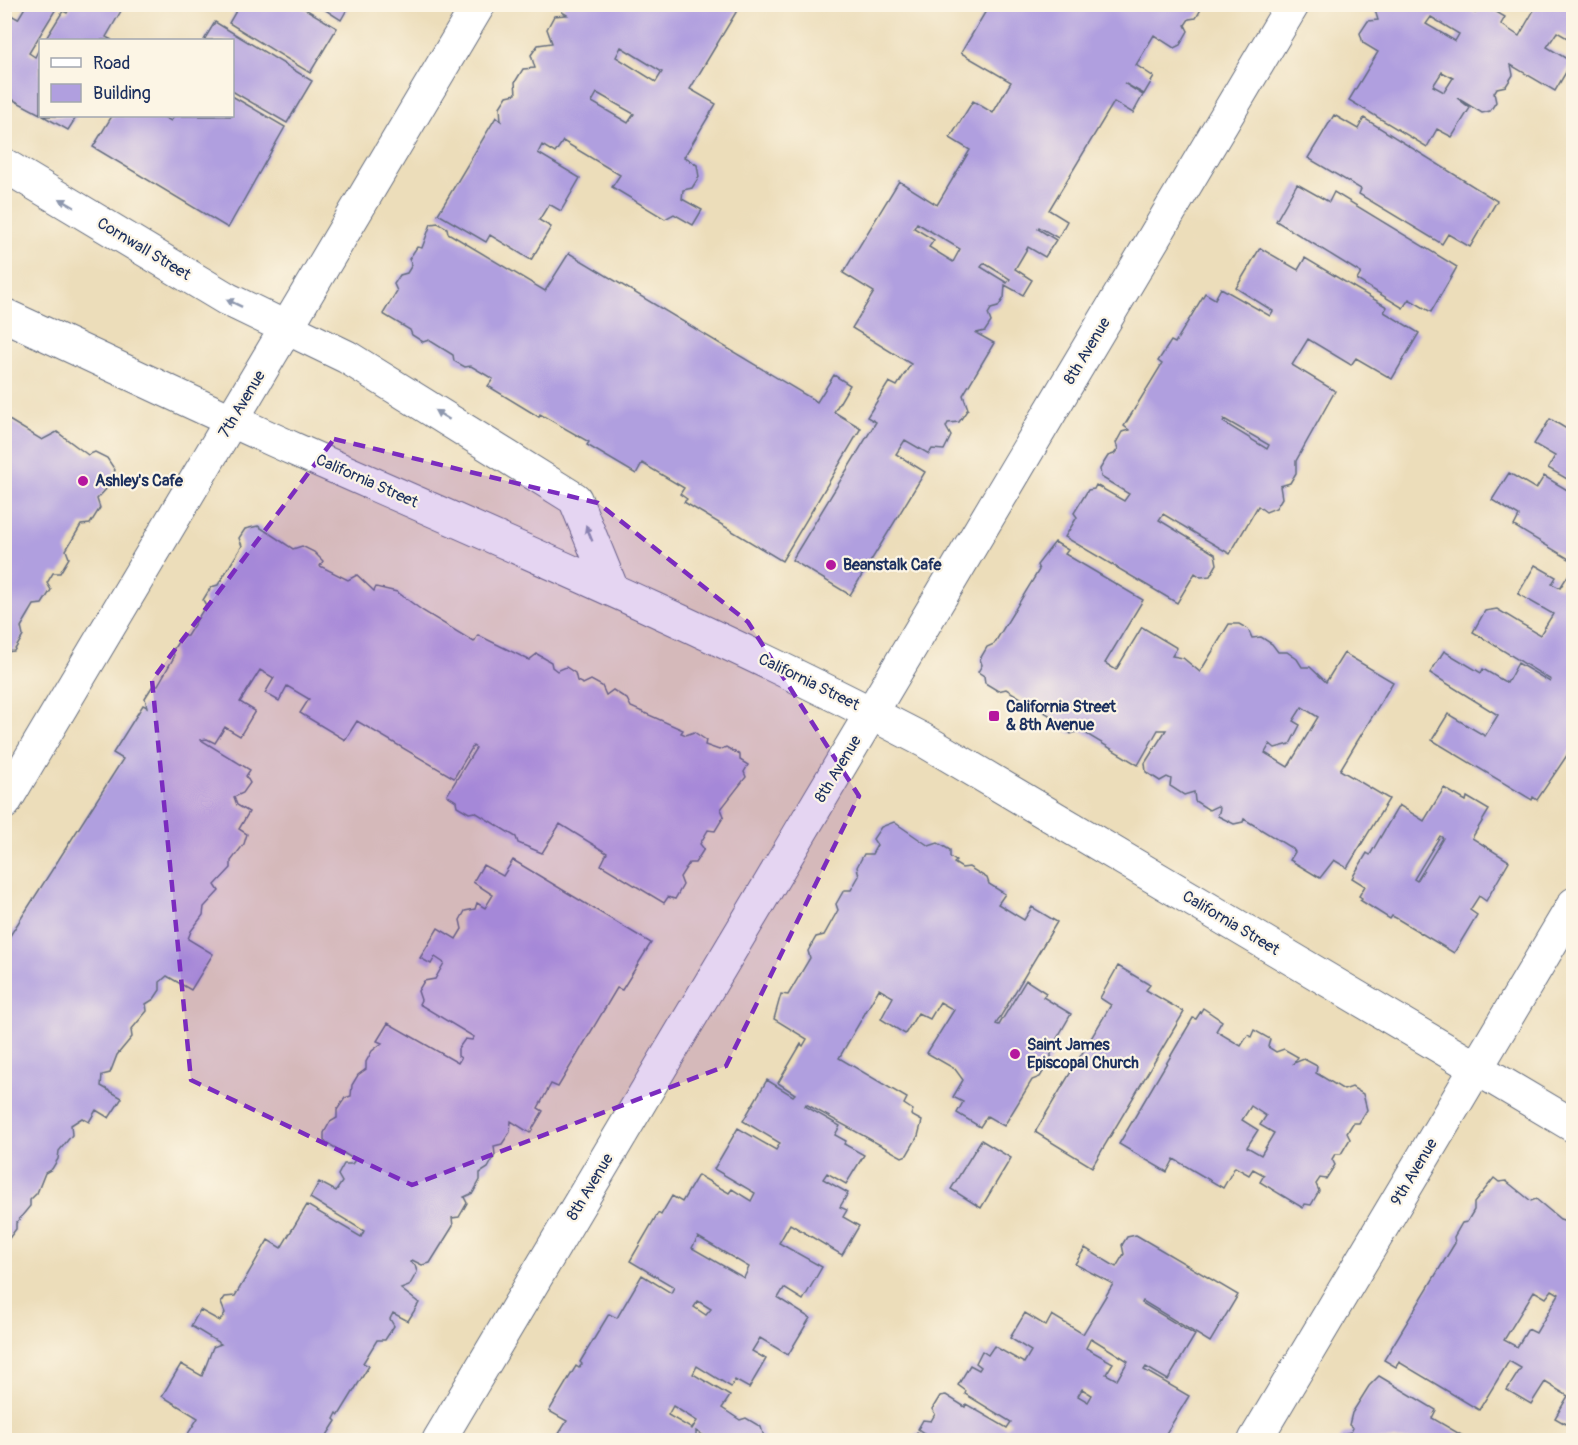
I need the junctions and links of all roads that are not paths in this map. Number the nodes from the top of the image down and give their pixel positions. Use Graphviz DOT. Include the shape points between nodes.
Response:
graph roads {
  1 [pos="479,4"];
  2 [pos="1293,4"];
  3 [pos="4,165"];
  4 [pos="4,315"];
  5 [pos="287,328"];
  6 [pos="231,421"];
  7 [pos="611,587"];
  8 [pos="872,713"];
  9 [pos="4,803"];
  10 [pos="1574,904"];
  11 [pos="1476,1068"];
  12 [pos="1574,1126"];
  13 [pos="439,1440"];
  14 [pos="1255,1440"];
  1 -- 5 [label="street, 7th Avenue"];
  2 -- 8 [label="street, 8th Avenue"];
  5 -- 3 [label="street, Cornwall Street, one-way" via="227,299"];
  4 -- 6 [label="street, California Street"];
  5 -- 6 [label="street, 7th Avenue"];
  7 -- 5 [label="street, Cornwall Street, one-way" via="575,499 347,357"];
  6 -- 7 [label="street, California Street"];
  6 -- 9 [label="street, 7th Avenue"];
  7 -- 8 [label="street, California Street"];
  8 -- 11 [label="street, California Street"];
  8 -- 13 [label="street, 8th Avenue"];
  10 -- 11 [label="street, 9th Avenue"];
  11 -- 12 [label="street, California Street"];
  11 -- 14 [label="street, 9th Avenue"];
}
